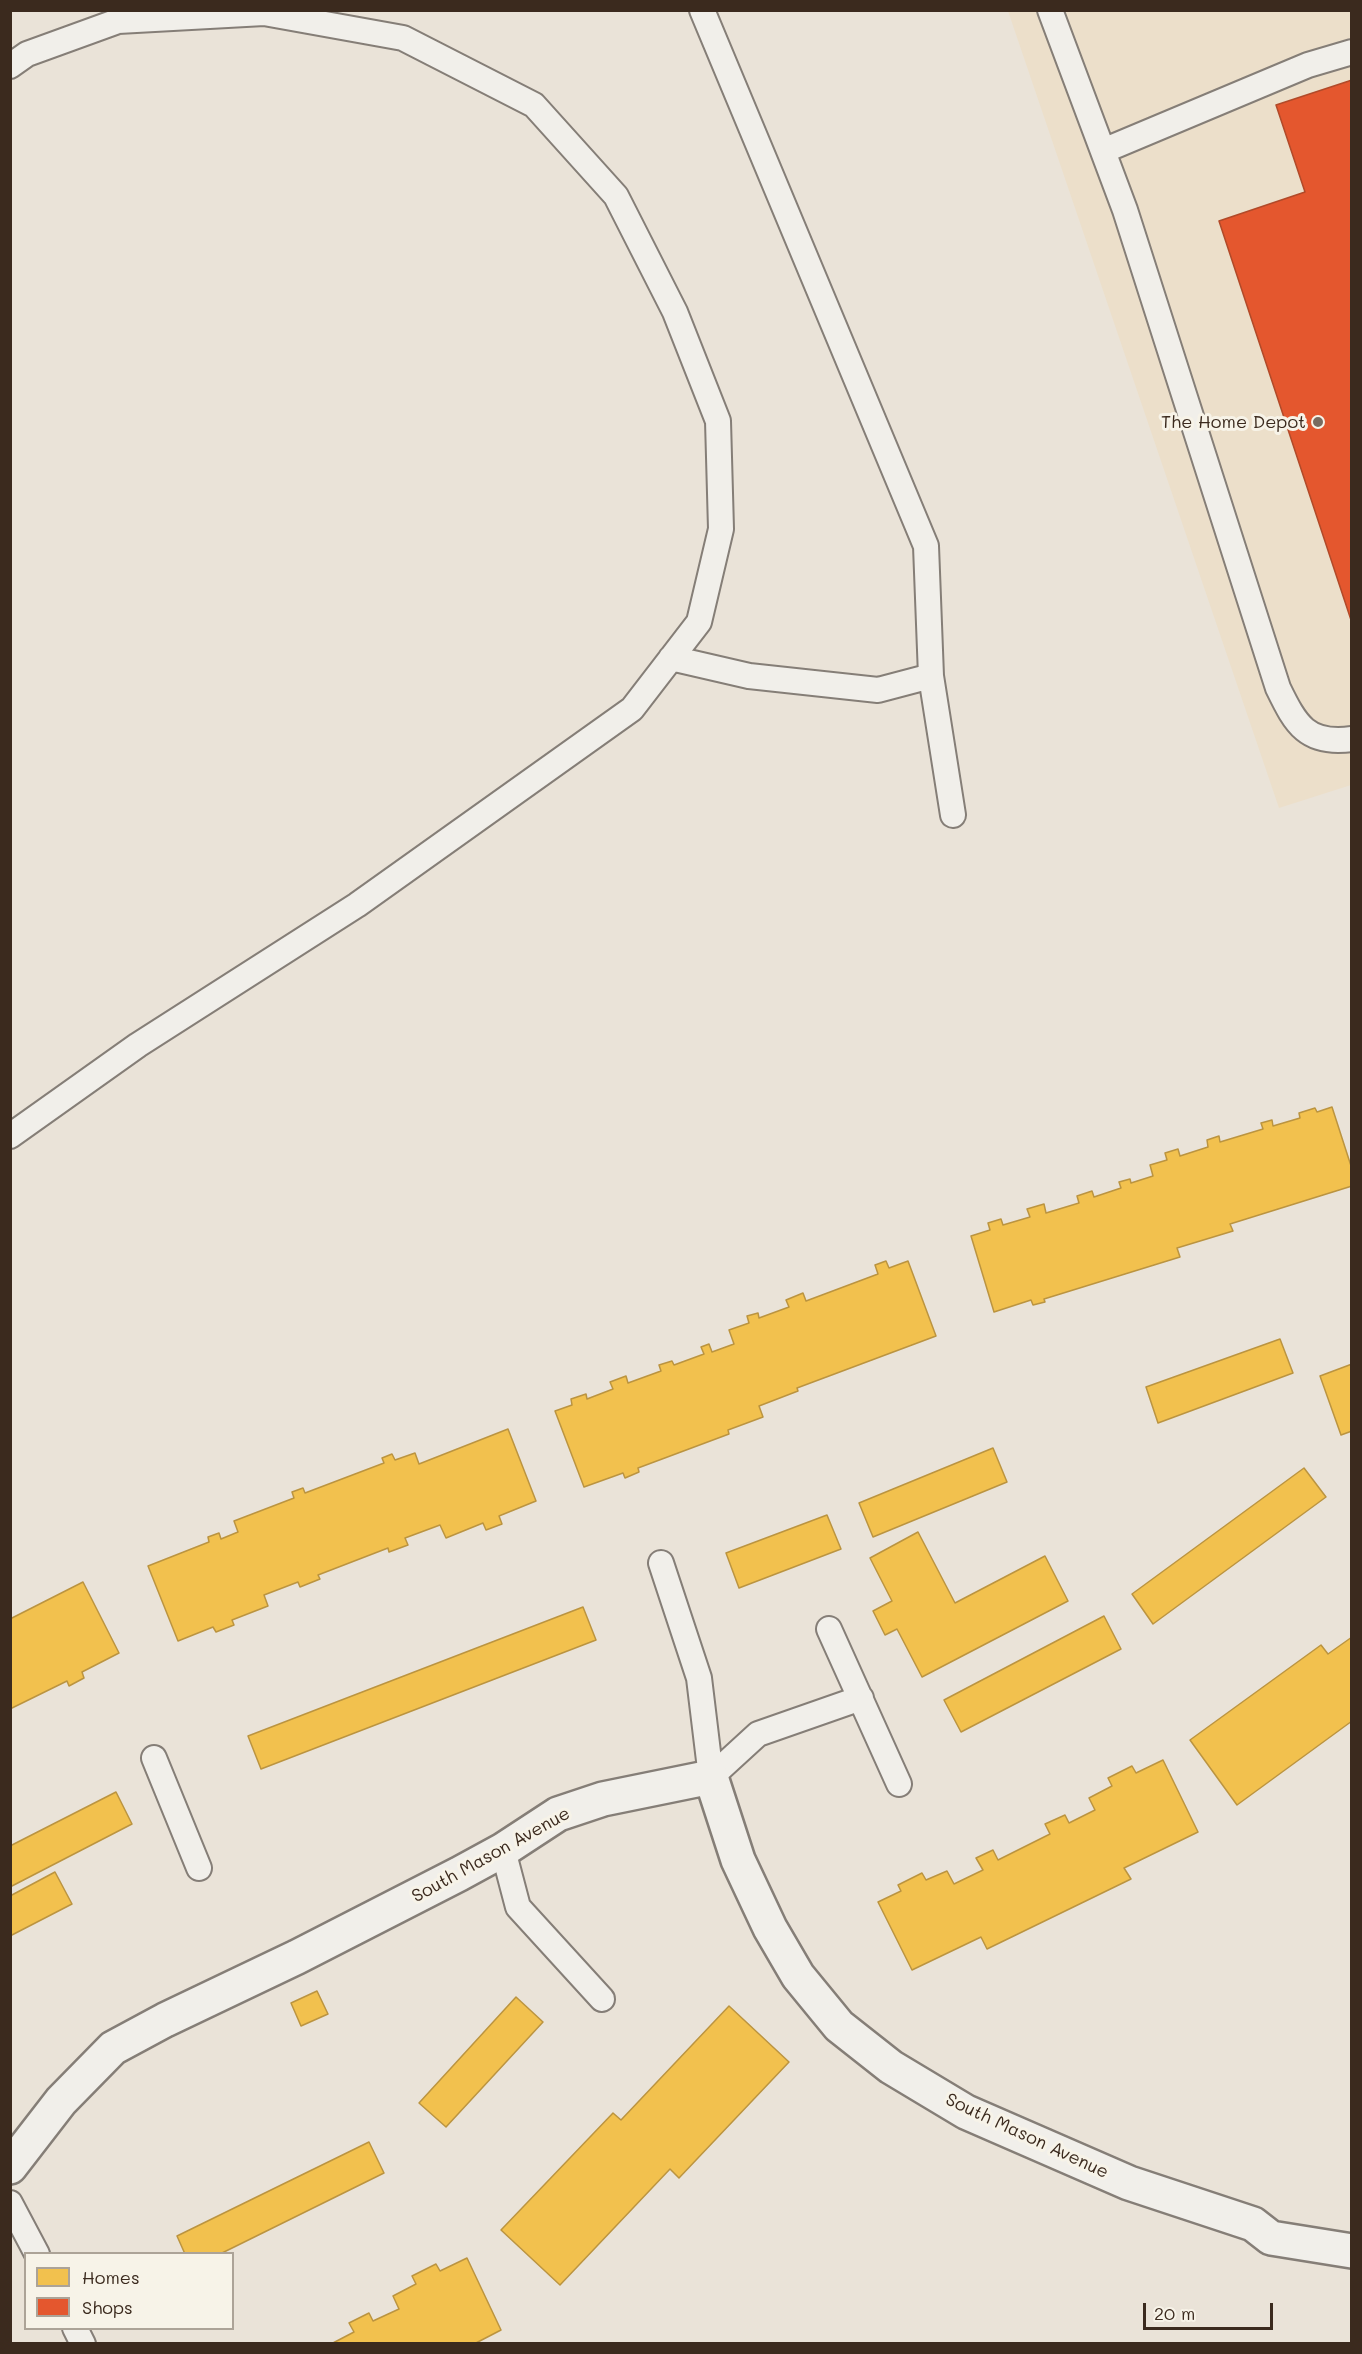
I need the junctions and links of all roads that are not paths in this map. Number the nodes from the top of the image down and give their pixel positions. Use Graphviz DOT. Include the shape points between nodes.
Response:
graph roads {
  1 [pos="702,10"];
  2 [pos="1050,10"];
  3 [pos="1352,52"];
  4 [pos="10,66"];
  5 [pos="1103,151"];
  6 [pos="671,658"];
  7 [pos="931,676"];
  8 [pos="1352,739"];
  9 [pos="953,815"];
  10 [pos="10,1136"];
  11 [pos="662,1563"];
  12 [pos="829,1629"];
  13 [pos="861,1698"];
  14 [pos="154,1758"];
  15 [pos="711,1777"];
  16 [pos="899,1784"];
  17 [pos="503,1850"];
  18 [pos="199,1868"];
  19 [pos="602,2000"];
  20 [pos="10,2167"];
  21 [pos="10,2203"];
  22 [pos="1352,2251"];
  23 [pos="37,2252"];
  1 -- 7 [label="lane" via="926,546"];
  2 -- 5 [label="lane"];
  3 -- 5 [label="lane" via="1308,65"];
  4 -- 6 [label="lane" via="27,54 118,21 264,13 403,38 534,105 616,196 675,312 718,421 721,529 699,622"];
  5 -- 8 [label="lane" via="1278,688 1289,711 1307,733 1318,739"];
  6 -- 7 [label="lane" via="749,676 878,690"];
  6 -- 10 [label="lane" via="632,709 357,905 138,1045"];
  7 -- 9 [label="lane"];
  11 -- 15 [label="lane" via="699,1678"];
  12 -- 13 [label="lane"];
  13 -- 15 [label="lane" via="758,1734"];
  13 -- 16 [label="lane"];
  14 -- 18 [label="lane"];
  15 -- 17 [label="street, South Mason Avenue" via="603,1799 558,1815"];
  15 -- 22 [label="street, South Mason Avenue" via="738,1860 798,1976 839,2026 891,2067 966,2112 1129,2183 1253,2224 1271,2238"];
  17 -- 19 [label="lane" via="518,1907"];
  17 -- 20 [label="street, South Mason Avenue" via="297,1958 113,2048 61,2101"];
  21 -- 23 [label="lane"];
}
